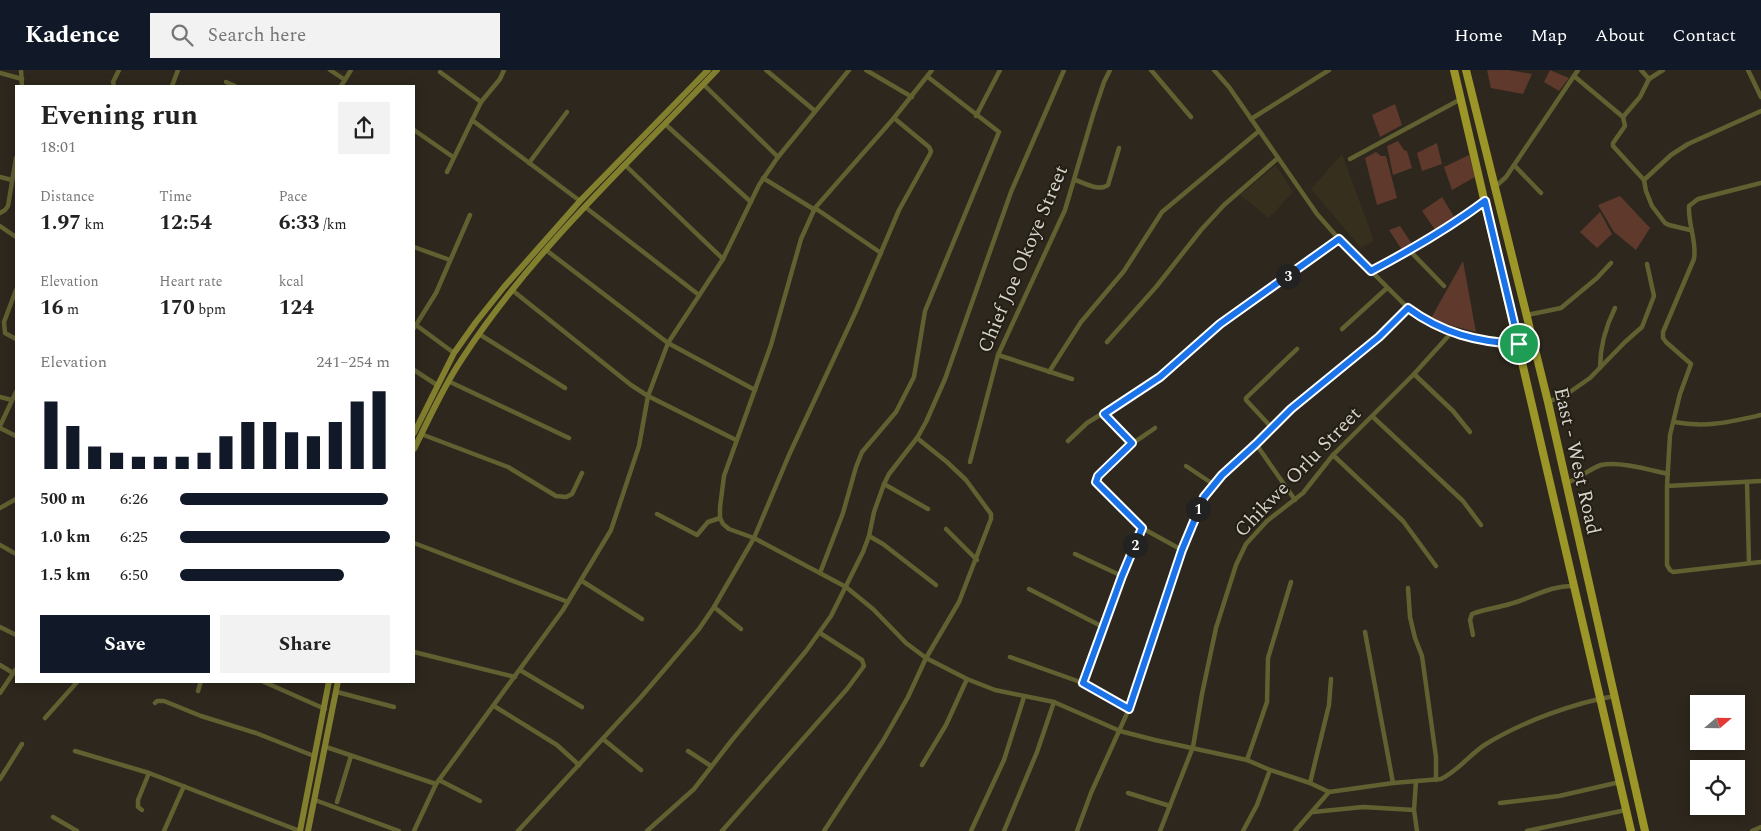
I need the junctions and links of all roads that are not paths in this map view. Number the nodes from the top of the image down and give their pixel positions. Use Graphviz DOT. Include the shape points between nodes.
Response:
graph roads {
  1 [pos="22,70"];
  2 [pos="119,70"];
  3 [pos="178,70"];
  4 [pos="330,70"];
  5 [pos="352,70"];
  6 [pos="504,70"];
  7 [pos="708,70"];
  8 [pos="717,70"];
  9 [pos="766,70"];
  10 [pos="849,70"];
  11 [pos="866,70"];
  12 [pos="932,70"];
  13 [pos="1000,70"];
  14 [pos="1064,70"];
  15 [pos="1110,70"];
  16 [pos="1151,70"];
  17 [pos="1214,70"];
  18 [pos="1329,70"];
  19 [pos="1454,70"];
  20 [pos="1466,70"];
  21 [pos="1578,70"];
  22 [pos="1640,70"];
  23 [pos="1663,70"];
  24 [pos="1748,70"];
  25 [pos="440,72"];
  26 [pos="0,73"];
  27 [pos="1574,76"];
  28 [pos="928,78"];
  29 [pos="22,79"];
  30 [pos="1649,79"];
  31 [pos="345,80"];
  32 [pos="226,82"];
  33 [pos="703,84"];
  34 [pos="22,85"];
  35 [pos="114,85"];
  36 [pos="172,85"];
  37 [pos="233,85"];
  38 [pos="342,85"];
  39 [pos="912,97"];
  40 [pos="1761,97"];
  41 [pos="1460,99"];
  42 [pos="481,102"];
  43 [pos="815,111"];
  44 [pos="1761,111"];
  45 [pos="567,112"];
  46 [pos="976,116"];
  47 [pos="1191,117"];
  48 [pos="1623,117"];
  49 [pos="894,118"];
  50 [pos="1251,119"];
  51 [pos="472,120"];
  52 [pos="665,124"];
  53 [pos="415,131"];
  54 [pos="1260,131"];
  55 [pos="1119,148"];
  56 [pos="453,157"];
  57 [pos="778,157"];
  58 [pos="1278,158"];
  59 [pos="1350,159"];
  60 [pos="529,163"];
  61 [pos="15,164"];
  62 [pos="625,165"];
  63 [pos="1514,165"];
  64 [pos="447,172"];
  65 [pos="0,177"];
  66 [pos="763,178"];
  67 [pos="12,180"];
  68 [pos="1075,180"];
  69 [pos="1644,180"];
  70 [pos="1761,183"];
  71 [pos="1495,188"];
  72 [pos="1541,193"];
  73 [pos="1485,201"];
  74 [pos="580,202"];
  75 [pos="751,202"];
  76 [pos="585,207"];
  77 [pos="815,209"];
  78 [pos="0,213"];
  79 [pos="470,215"];
  80 [pos="0,226"];
  81 [pos="1690,230"];
  82 [pos="15,236"];
  83 [pos="1339,239"];
  84 [pos="415,247"];
  85 [pos="546,250"];
  86 [pos="1410,251"];
  87 [pos="881,253"];
  88 [pos="723,259"];
  89 [pos="450,260"];
  90 [pos="1611,263"];
  91 [pos="1647,264"];
  92 [pos="1371,271"];
  93 [pos="1444,286"];
  94 [pos="1387,288"];
  95 [pos="512,290"];
  96 [pos="15,292"];
  97 [pos="699,295"];
  98 [pos="1408,308"];
  99 [pos="1615,308"];
  100 [pos="1527,315"];
  101 [pos="2,322"];
  102 [pos="415,326"];
  103 [pos="1342,329"];
  104 [pos="1452,332"];
  105 [pos="479,334"];
  106 [pos="15,338"];
  107 [pos="1107,342"];
  108 [pos="668,343"];
  109 [pos="1519,344"];
  110 [pos="1298,349"];
  111 [pos="454,353"];
  112 [pos="998,356"];
  113 [pos="1600,368"];
  114 [pos="415,371"];
  115 [pos="1049,372"];
  116 [pos="1414,374"];
  117 [pos="1072,380"];
  118 [pos="448,381"];
  119 [pos="437,385"];
  120 [pos="565,388"];
  121 [pos="755,390"];
  122 [pos="15,394"];
  123 [pos="648,396"];
  124 [pos="0,397"];
  125 [pos="12,400"];
  126 [pos="1548,402"];
  127 [pos="1104,414"];
  128 [pos="1761,415"];
  129 [pos="1373,417"];
  130 [pos="1674,422"];
  131 [pos="0,427"];
  132 [pos="1154,428"];
  133 [pos="1272,428"];
  134 [pos="1470,432"];
  135 [pos="417,433"];
  136 [pos="15,435"];
  137 [pos="568,438"];
  138 [pos="917,438"];
  139 [pos="736,440"];
  140 [pos="1068,442"];
  141 [pos="1132,443"];
  142 [pos="1256,444"];
  143 [pos="1333,455"];
  144 [pos="970,462"];
  145 [pos="1186,466"];
  146 [pos="582,473"];
  147 [pos="1668,474"];
  148 [pos="1761,481"];
  149 [pos="1747,482"];
  150 [pos="884,484"];
  151 [pos="1213,484"];
  152 [pos="1565,484"];
  153 [pos="1667,486"];
  154 [pos="15,500"];
  155 [pos="1295,500"];
  156 [pos="0,508"];
  157 [pos="928,509"];
  158 [pos="657,514"];
  159 [pos="720,518"];
  160 [pos="1480,525"];
  161 [pos="1142,528"];
  162 [pos="946,529"];
  163 [pos="869,536"];
  164 [pos="754,538"];
  165 [pos="415,543"];
  166 [pos="0,545"];
  167 [pos="1182,550"];
  168 [pos="15,553"];
  169 [pos="1076,554"];
  170 [pos="977,560"];
  171 [pos="1761,562"];
  172 [pos="1750,563"];
  173 [pos="1436,566"];
  174 [pos="820,573"];
  175 [pos="1122,576"];
  176 [pos="582,580"];
  177 [pos="1292,582"];
  178 [pos="936,585"];
  179 [pos="1575,586"];
  180 [pos="846,587"];
  181 [pos="1408,588"];
  182 [pos="1029,589"];
  183 [pos="568,602"];
  184 [pos="714,607"];
  185 [pos="642,619"];
  186 [pos="0,627"];
  187 [pos="1103,627"];
  188 [pos="741,629"];
  189 [pos="1365,632"];
  190 [pos="820,633"];
  191 [pos="15,634"];
  192 [pos="1473,635"];
  193 [pos="415,652"];
  194 [pos="1010,657"];
  195 [pos="926,658"];
  196 [pos="0,666"];
  197 [pos="520,670"];
  198 [pos="15,671"];
  199 [pos="515,677"];
  200 [pos="968,679"];
  201 [pos="1332,679"];
  202 [pos="76,683"];
  203 [pos="200,683"];
  204 [pos="266,683"];
  205 [pos="329,683"];
  206 [pos="338,683"];
  207 [pos="1083,683"];
  208 [pos="198,691"];
  209 [pos="336,692"];
  210 [pos="0,693"];
  211 [pos="1024,696"];
  212 [pos="1614,696"];
  213 [pos="1601,698"];
  214 [pos="1054,702"];
  215 [pos="155,703"];
  216 [pos="494,706"];
  217 [pos="394,707"];
  218 [pos="582,708"];
  219 [pos="325,709"];
  220 [pos="1129,709"];
  221 [pos="45,718"];
  222 [pos="1120,730"];
  223 [pos="603,739"];
  224 [pos="22,744"];
  225 [pos="326,747"];
  226 [pos="1192,747"];
  227 [pos="688,751"];
  228 [pos="75,752"];
  229 [pos="314,756"];
  230 [pos="351,756"];
  231 [pos="1247,760"];
  232 [pos="579,765"];
  233 [pos="922,765"];
  234 [pos="711,766"];
  235 [pos="642,770"];
  236 [pos="1270,770"];
  237 [pos="149,773"];
  238 [pos="0,779"];
  239 [pos="1436,780"];
  240 [pos="1416,781"];
  241 [pos="438,782"];
  242 [pos="1620,782"];
  243 [pos="1310,783"];
  244 [pos="1394,783"];
  245 [pos="184,786"];
  246 [pos="1329,792"];
  247 [pos="1128,793"];
  248 [pos="315,800"];
  249 [pos="480,801"];
  250 [pos="337,802"];
  251 [pos="1500,803"];
  252 [pos="1170,806"];
  253 [pos="142,810"];
  254 [pos="1414,810"];
  255 [pos="1626,810"];
  256 [pos="1312,812"];
  257 [pos="53,817"];
  258 [pos="1761,827"];
  259 [pos="77,831"];
  260 [pos="164,831"];
  261 [pos="300,831"];
  262 [pos="308,831"];
  263 [pos="399,831"];
  264 [pos="414,831"];
  265 [pos="518,831"];
  266 [pos="647,831"];
  267 [pos="722,831"];
  268 [pos="824,831"];
  269 [pos="971,831"];
  270 [pos="1004,831"];
  271 [pos="1077,831"];
  272 [pos="1160,831"];
  273 [pos="1243,831"];
  274 [pos="1295,831"];
  275 [pos="1416,831"];
  276 [pos="1527,831"];
  277 [pos="1632,831"];
  278 [pos="1645,831"];
  279 [pos="1752,831"];
  1 -- 29 [label="street"];
  2 -- 35 [label="street"];
  3 -- 36 [label="street"];
  4 -- 31 [label="street"];
  5 -- 31 [label="street"];
  6 -- 42 [label="street"];
  7 -- 74 [label="main road"];
  8 -- 33 [label="main road"];
  9 -- 43 [label="street"];
  10 -- 43 [label="street"];
  11 -- 39 [label="street"];
  12 -- 28 [label="street"];
  13 -- 46 [label="street"];
  14 -- 138 [label="street" via="1010,192 945,379"];
  15 -- 68 [label="street, Chief Joe Okoye Street" via="1093,115"];
  16 -- 47 [label="street"];
  17 -- 50 [label="street"];
  18 -- 50 [label="street"];
  19 -- 41 [label="main road, East - West Road"];
  20 -- 71 [label="main road, East - West Road"];
  21 -- 27 [label="street"];
  22 -- 30 [label="street"];
  23 -- 30 [label="street"];
  24 -- 40 [label="street"];
  25 -- 42 [label="street"];
  26 -- 29 [label="street"];
  27 -- 48 [label="street"];
  27 -- 63 [label="street"];
  28 -- 39 [label="street"];
  28 -- 46 [label="street"];
  29 -- 34 [label="street"];
  30 -- 48 [label="street" via="1640,97"];
  31 -- 38 [label="street"];
  32 -- 37 [label="street"];
  33 -- 52 [label="main road"];
  33 -- 57 [label="street"];
  39 -- 49 [label="street"];
  41 -- 59 [label="street"];
  41 -- 73 [label="main road, East - West Road"];
  42 -- 51 [label="street"];
  43 -- 57 [label="street"];
  44 -- 69 [label="street" via="1688,144"];
  45 -- 60 [label="street"];
  46 -- 174 [label="street" via="999,132 925,310 914,377 896,412 862,452 844,513"];
  48 -- 69 [label="street" via="1625,126 1613,146"];
  49 -- 77 [label="street"];
  49 -- 87 [label="street" via="931,151 899,210"];
  50 -- 54 [label="street"];
  51 -- 56 [label="street"];
  51 -- 60 [label="street"];
  52 -- 62 [label="main road"];
  52 -- 75 [label="street"];
  53 -- 56 [label="street"];
  54 -- 58 [label="street"];
  54 -- 115 [label="street" via="1162,212 1124,271 1081,322"];
  55 -- 68 [label="street" via="1108,185 1104,188"];
  56 -- 64 [label="street"];
  57 -- 66 [label="street"];
  58 -- 83 [label="street" via="1317,214"];
  58 -- 107 [label="street" via="1224,205"];
  60 -- 74 [label="street"];
  61 -- 67 [label="street"];
  62 -- 76 [label="main road"];
  62 -- 88 [label="street"];
  63 -- 71 [label="street"];
  63 -- 72 [label="street"];
  65 -- 67 [label="street"];
  66 -- 75 [label="street"];
  66 -- 77 [label="street"];
  67 -- 78 [label="street" via="8,206"];
  68 -- 112 [label="street, Chief Joe Okoye Street" via="1065,210"];
  69 -- 81 [label="street" via="1652,206 1665,223"];
  70 -- 81 [label="street" via="1693,202 1689,206"];
  71 -- 100 [label="main road, East - West Road"];
  73 -- 86 [label="street"];
  73 -- 109 [label="main road, East - West Road"];
  74 -- 111 [label="main road" via="504,287"];
  75 -- 88 [label="street"];
  76 -- 85 [label="main road"];
  76 -- 97 [label="street"];
  77 -- 87 [label="street"];
  77 -- 121 [label="street" via="801,239 772,345"];
  79 -- 89 [label="street"];
  80 -- 82 [label="street"];
  81 -- 130 [label="street" via="1696,248 1694,259 1663,332 1666,342 1691,364"];
  83 -- 92 [label="street"];
  83 -- 127 [label="street" via="1220,324 1160,377"];
  84 -- 89 [label="street"];
  85 -- 95 [label="main road"];
  85 -- 108 [label="street"];
  86 -- 92 [label="street"];
  86 -- 93 [label="street"];
  87 -- 164 [label="street"];
  88 -- 97 [label="street"];
  89 -- 102 [label="street" via="436,293"];
  90 -- 100 [label="street" via="1561,308"];
  91 -- 113 [label="street" via="1654,296 1642,327"];
  92 -- 94 [label="street"];
  94 -- 98 [label="street"];
  94 -- 103 [label="street"];
  95 -- 105 [label="main road"];
  95 -- 123 [label="street"];
  96 -- 101 [label="street"];
  97 -- 108 [label="street"];
  98 -- 104 [label="street" via="1426,322"];
  98 -- 133 [label="street" via="1379,337"];
  99 -- 113 [label="street" via="1603,336"];
  100 -- 126 [label="main road, East - West Road"];
  101 -- 106 [label="street" via="5,333"];
  102 -- 111 [label="street"];
  104 -- 109 [label="street" via="1479,340"];
  104 -- 116 [label="street, Chikwe Orlu Street"];
  105 -- 118 [label="main road"];
  105 -- 120 [label="street"];
  108 -- 121 [label="street"];
  108 -- 123 [label="street"];
  109 -- 179 [label="main road, East - West Road"];
  110 -- 133 [label="street" via="1246,398"];
  111 -- 119 [label="main road"];
  112 -- 115 [label="street"];
  112 -- 144 [label="street, Chief Joe Okoye Street"];
  113 -- 126 [label="street" via="1580,386"];
  114 -- 119 [label="street"];
  115 -- 117 [label="street"];
  116 -- 129 [label="street, Chikwe Orlu Street"];
  116 -- 134 [label="street"];
  118 -- 135 [label="main road"];
  118 -- 137 [label="street"];
  119 -- 135 [label="main road"];
  121 -- 139 [label="street"];
  122 -- 125 [label="street"];
  123 -- 139 [label="street"];
  123 -- 176 [label="street" via="639,446 611,530"];
  124 -- 125 [label="street"];
  125 -- 131 [label="street"];
  126 -- 152 [label="main road, East - West Road"];
  127 -- 140 [label="street" via="1088,423"];
  127 -- 141 [label="street"];
  128 -- 130 [label="street" via="1710,426"];
  129 -- 143 [label="street, Chikwe Orlu Street"];
  129 -- 160 [label="street" via="1463,501"];
  130 -- 147 [label="street"];
  131 -- 136 [label="street"];
  132 -- 141 [label="street"];
  133 -- 142 [label="street"];
  135 -- 146 [label="street" via="508,467 556,496 572,494"];
  138 -- 150 [label="street"];
  138 -- 170 [label="street" via="966,480 991,514"];
  139 -- 159 [label="street" via="724,476"];
  141 -- 161 [label="street" via="1098,476 1096,482"];
  142 -- 151 [label="street"];
  142 -- 155 [label="street"];
  143 -- 155 [label="street, Chikwe Orlu Street"];
  143 -- 173 [label="street" via="1403,521"];
  145 -- 151 [label="street"];
  147 -- 152 [label="street" via="1606,465"];
  147 -- 153 [label="street"];
  148 -- 149 [label="street"];
  149 -- 153 [label="street"];
  149 -- 172 [label="street"];
  150 -- 157 [label="street"];
  150 -- 163 [label="street"];
  151 -- 167 [label="street" via="1196,513"];
  152 -- 212 [label="main road, East - West Road"];
  153 -- 172 [label="street" via="1667,565 1670,570"];
  154 -- 156 [label="street"];
  155 -- 226 [label="street, Chikwe Orlu Street" via="1258,530 1246,544 1236,565 1216,628"];
  158 -- 159 [label="street" via="697,536 704,524"];
  159 -- 164 [label="street" via="729,529"];
  161 -- 167 [label="street"];
  161 -- 175 [label="street"];
  162 -- 170 [label="street"];
  163 -- 178 [label="street"];
  163 -- 180 [label="street"];
  164 -- 174 [label="street"];
  164 -- 184 [label="street"];
  165 -- 183 [label="street"];
  166 -- 168 [label="street"];
  167 -- 220 [label="street"];
  169 -- 175 [label="street"];
  170 -- 195 [label="street" via="959,602"];
  171 -- 172 [label="street"];
  174 -- 180 [label="street"];
  175 -- 187 [label="street"];
  176 -- 183 [label="street"];
  176 -- 185 [label="street"];
  177 -- 231 [label="street" via="1268,658 1267,702"];
  179 -- 192 [label="street" via="1550,589 1512,604 1472,614"];
  179 -- 213 [label="main road, East - West Road"];
  180 -- 190 [label="street"];
  180 -- 195 [label="street"];
  181 -- 239 [label="street" via="1410,617 1422,656 1436,757"];
  182 -- 187 [label="street"];
  183 -- 197 [label="street"];
  184 -- 188 [label="street"];
  184 -- 223 [label="street" via="642,697"];
  186 -- 191 [label="street"];
  187 -- 207 [label="street"];
  189 -- 244 [label="street"];
  190 -- 234 [label="street"];
  190 -- 267 [label="street" via="862,660 864,666"];
  193 -- 199 [label="street"];
  194 -- 207 [label="street"];
  195 -- 200 [label="street"];
  195 -- 268 [label="street" via="908,697"];
  196 -- 198 [label="street"];
  197 -- 199 [label="street"];
  197 -- 218 [label="street"];
  198 -- 210 [label="street"];
  199 -- 216 [label="street"];
  200 -- 211 [label="street" via="995,690"];
  200 -- 233 [label="street"];
  201 -- 243 [label="street"];
  202 -- 221 [label="street"];
  203 -- 208 [label="street"];
  204 -- 219 [label="street"];
  205 -- 219 [label="main road"];
  206 -- 209 [label="main road"];
  207 -- 220 [label="street"];
  209 -- 217 [label="street"];
  209 -- 225 [label="main road"];
  211 -- 214 [label="street"];
  211 -- 269 [label="street" via="1004,760"];
  212 -- 213 [label="street"];
  212 -- 278 [label="main road, East - West Road"];
  213 -- 239 [label="street" via="1506,733 1472,754 1448,776"];
  213 -- 242 [label="main road, East - West Road"];
  214 -- 222 [label="street"];
  214 -- 270 [label="street"];
  215 -- 229 [label="street" via="164,701"];
  216 -- 232 [label="street" via="557,745"];
  216 -- 241 [label="street"];
  219 -- 229 [label="main road"];
  220 -- 222 [label="street"];
  222 -- 226 [label="street"];
  222 -- 271 [label="street"];
  223 -- 232 [label="street"];
  223 -- 235 [label="street"];
  224 -- 238 [label="street"];
  225 -- 230 [label="street"];
  225 -- 248 [label="main road"];
  226 -- 231 [label="street"];
  226 -- 252 [label="street, Chikwe Orlu Street"];
  227 -- 234 [label="street"];
  228 -- 237 [label="street"];
  229 -- 261 [label="main road"];
  230 -- 241 [label="street"];
  230 -- 250 [label="street"];
  231 -- 236 [label="street"];
  232 -- 265 [label="street"];
  234 -- 266 [label="street" via="694,789"];
  236 -- 243 [label="street"];
  236 -- 273 [label="street"];
  237 -- 245 [label="street"];
  237 -- 253 [label="street" via="138,800 138,807"];
  239 -- 240 [label="street"];
  240 -- 244 [label="street"];
  240 -- 254 [label="street"];
  241 -- 249 [label="street"];
  241 -- 264 [label="street"];
  242 -- 251 [label="street" via="1559,796"];
  242 -- 255 [label="main road, East - West Road"];
  243 -- 246 [label="street"];
  244 -- 246 [label="street"];
  245 -- 260 [label="street"];
  245 -- 261 [label="street"];
  246 -- 256 [label="street"];
  247 -- 252 [label="street"];
  248 -- 262 [label="main road"];
  248 -- 263 [label="street"];
  252 -- 272 [label="street, Chikwe Orlu Street"];
  254 -- 256 [label="street" via="1363,807"];
  254 -- 275 [label="street"];
  255 -- 276 [label="street"];
  255 -- 277 [label="main road, East - West Road"];
  256 -- 274 [label="street"];
  257 -- 259 [label="street"];
  258 -- 279 [label="street"];
}
